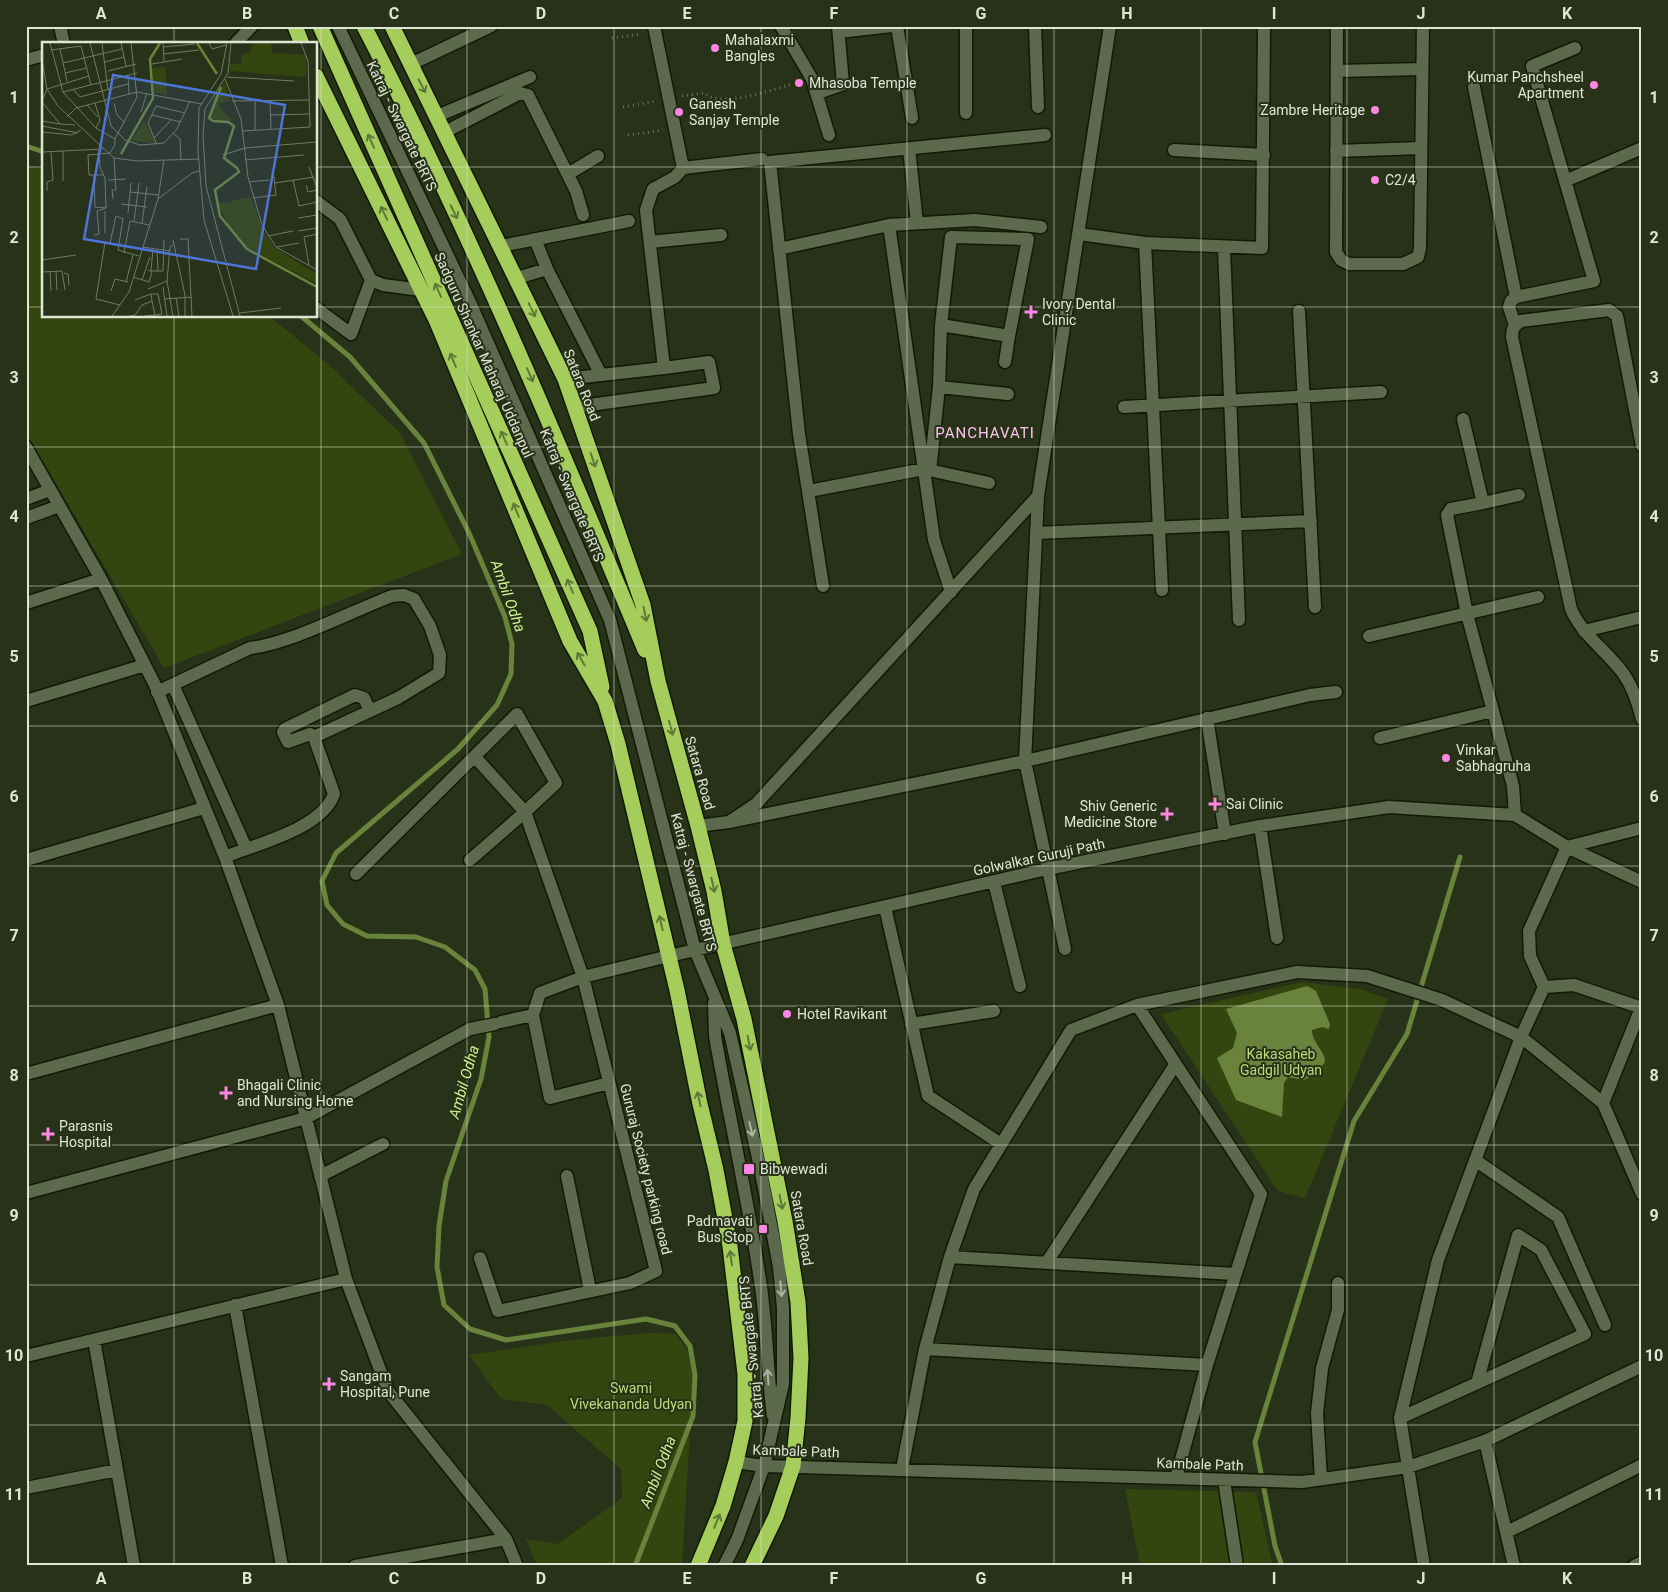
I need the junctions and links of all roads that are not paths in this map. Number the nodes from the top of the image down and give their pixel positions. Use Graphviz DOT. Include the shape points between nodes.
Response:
graph roads {
  1 [pos="60,26"];
  2 [pos="252,26"];
  3 [pos="295,26"];
  4 [pos="320,26"];
  5 [pos="338,26"];
  6 [pos="364,26"];
  7 [pos="392,26"];
  8 [pos="491,26"];
  9 [pos="781,26"];
  10 [pos="892,26"];
  11 [pos="897,26"];
  12 [pos="966,26"];
  13 [pos="1035,26"];
  14 [pos="1110,26"];
  15 [pos="1264,26"];
  16 [pos="1337,26"];
  17 [pos="1423,26"];
  18 [pos="655,29"];
  19 [pos="838,29"];
  20 [pos="64,42"];
  21 [pos="237,42"];
  22 [pos="301,42"];
  23 [pos="1575,48"];
  24 [pos="42,56"];
  25 [pos="26,60"];
  26 [pos="411,64"];
  27 [pos="1422,69"];
  28 [pos="1337,71"];
  29 [pos="530,77"];
  30 [pos="318,80"];
  31 [pos="1474,87"];
  32 [pos="818,93"];
  33 [pos="1038,107"];
  34 [pos="966,113"];
  35 [pos="437,116"];
  36 [pos="912,118"];
  37 [pos="445,132"];
  38 [pos="830,135"];
  39 [pos="1045,135"];
  40 [pos="1421,148"];
  41 [pos="1642,148"];
  42 [pos="909,149"];
  43 [pos="1174,150"];
  44 [pos="1336,151"];
  45 [pos="1264,155"];
  46 [pos="598,156"];
  47 [pos="762,159"];
  48 [pos="683,168"];
  49 [pos="568,174"];
  50 [pos="1565,181"];
  51 [pos="318,202"];
  52 [pos="583,215"];
  53 [pos="629,221"];
  54 [pos="917,223"];
  55 [pos="889,225"];
  56 [pos="1041,227"];
  57 [pos="1079,234"];
  58 [pos="721,235"];
  59 [pos="535,239"];
  60 [pos="650,242"];
  61 [pos="1145,243"];
  62 [pos="501,246"];
  63 [pos="1224,248"];
  64 [pos="779,249"];
  65 [pos="547,269"];
  66 [pos="517,278"];
  67 [pos="371,280"];
  68 [pos="421,290"];
  69 [pos="1516,297"];
  70 [pos="318,309"];
  71 [pos="1299,311"];
  72 [pos="941,325"];
  73 [pos="1515,325"];
  74 [pos="1009,336"];
  75 [pos="1005,362"];
  76 [pos="664,368"];
  77 [pos="601,375"];
  78 [pos="565,379"];
  79 [pos="939,387"];
  80 [pos="1381,392"];
  81 [pos="1008,394"];
  82 [pos="1304,397"];
  83 [pos="1230,401"];
  84 [pos="1153,405"];
  85 [pos="575,407"];
  86 [pos="1124,407"];
  87 [pos="1463,419"];
  88 [pos="1642,446"];
  89 [pos="26,447"];
  90 [pos="927,470"];
  91 [pos="989,483"];
  92 [pos="50,490"];
  93 [pos="809,491"];
  94 [pos="1519,495"];
  95 [pos="1038,496"];
  96 [pos="26,499"];
  97 [pos="1483,503"];
  98 [pos="59,506"];
  99 [pos="26,518"];
  100 [pos="1311,521"];
  101 [pos="1235,524"];
  102 [pos="1159,528"];
  103 [pos="1036,533"];
  104 [pos="101,579"];
  105 [pos="822,586"];
  106 [pos="1162,590"];
  107 [pos="951,592"];
  108 [pos="1538,597"];
  109 [pos="26,603"];
  110 [pos="1315,607"];
  111 [pos="1467,614"];
  112 [pos="1642,617"];
  113 [pos="1239,620"];
  114 [pos="1584,631"];
  115 [pos="1369,636"];
  116 [pos="145,665"];
  117 [pos="658,681"];
  118 [pos="173,685"];
  119 [pos="157,692"];
  120 [pos="1336,692"];
  121 [pos="27,699"];
  122 [pos="605,701"];
  123 [pos="370,711"];
  124 [pos="1493,711"];
  125 [pos="1207,718"];
  126 [pos="1642,719"];
  127 [pos="314,737"];
  128 [pos="1380,738"];
  129 [pos="475,757"];
  130 [pos="1025,761"];
  131 [pos="204,808"];
  132 [pos="524,812"];
  133 [pos="1515,815"];
  134 [pos="730,822"];
  135 [pos="698,826"];
  136 [pos="1260,826"];
  137 [pos="1642,828"];
  138 [pos="1225,834"];
  139 [pos="1567,847"];
  140 [pos="246,848"];
  141 [pos="225,857"];
  142 [pos="26,860"];
  143 [pos="470,860"];
  144 [pos="1048,869"];
  145 [pos="356,874"];
  146 [pos="1641,880"];
  147 [pos="994,882"];
  148 [pos="885,907"];
  149 [pos="1277,938"];
  150 [pos="723,944"];
  151 [pos="1065,949"];
  152 [pos="695,950"];
  153 [pos="668,956"];
  154 [pos="583,977"];
  155 [pos="1020,986"];
  156 [pos="1544,986"];
  157 [pos="714,998"];
  158 [pos="278,1005"];
  159 [pos="1137,1005"];
  160 [pos="1641,1008"];
  161 [pos="994,1010"];
  162 [pos="534,1015"];
  163 [pos="911,1024"];
  164 [pos="1521,1037"];
  165 [pos="1175,1065"];
  166 [pos="26,1074"];
  167 [pos="609,1083"];
  168 [pos="1603,1103"];
  169 [pos="306,1118"];
  170 [pos="383,1144"];
  171 [pos="1001,1144"];
  172 [pos="1475,1160"];
  173 [pos="320,1176"];
  174 [pos="567,1176"];
  175 [pos="26,1193"];
  176 [pos="1642,1194"];
  177 [pos="950,1257"];
  178 [pos="480,1258"];
  179 [pos="1047,1262"];
  180 [pos="1234,1274"];
  181 [pos="346,1279"];
  182 [pos="1338,1283"];
  183 [pos="590,1290"];
  184 [pos="235,1305"];
  185 [pos="1605,1325"];
  186 [pos="94,1340"];
  187 [pos="925,1349"];
  188 [pos="26,1356"];
  189 [pos="1207,1365"];
  190 [pos="1642,1366"];
  191 [pos="1477,1383"];
  192 [pos="1400,1418"];
  193 [pos="774,1426"];
  194 [pos="1485,1441"];
  195 [pos="736,1462"];
  196 [pos="1642,1465"];
  197 [pos="764,1466"];
  198 [pos="793,1466"];
  199 [pos="1408,1467"];
  200 [pos="902,1469"];
  201 [pos="117,1470"];
  202 [pos="1176,1478"];
  203 [pos="1321,1479"];
  204 [pos="1224,1480"];
  205 [pos="26,1488"];
  206 [pos="1507,1532"];
  207 [pos="506,1539"];
  208 [pos="1642,1562"];
  209 [pos="134,1566"];
  210 [pos="282,1566"];
  211 [pos="355,1566"];
  212 [pos="518,1566"];
  213 [pos="698,1566"];
  214 [pos="724,1566"];
  215 [pos="752,1566"];
  216 [pos="1238,1566"];
  217 [pos="1424,1566"];
  218 [pos="1514,1566"];
  219 [pos="1634,1566"];
  1 -- 20 [label="street"];
  2 -- 21 [label="street"];
  3 -- 22 [label="highway"];
  122 -- 4 [label="highway, Sadguru Shankar Maharaj Uddanpul, one-way" via="590,631"];
  5 -- 152 [label="street, Katraj - Swargate BRTS" via="468,298 610,620"];
  6 -- 117 [label="highway, one-way" via="538,394"];
  7 -- 26 [label="highway, Satara Road"];
  8 -- 26 [label="street"];
  9 -- 32 [label="street"];
  10 -- 19 [label="street"];
  11 -- 36 [label="street"];
  12 -- 34 [label="street"];
  13 -- 33 [label="street"];
  14 -- 57 [label="street"];
  15 -- 45 [label="street"];
  16 -- 28 [label="street"];
  17 -- 27 [label="street"];
  18 -- 48 [label="street"];
  19 -- 32 [label="street" via="843,84"];
  23 -- 50 [label="street" via="1532,66"];
  24 -- 25 [label="street"];
  26 -- 35 [label="highway, Satara Road, one-way"];
  27 -- 28 [label="street"];
  27 -- 40 [label="street"];
  28 -- 44 [label="street"];
  29 -- 35 [label="street"];
  68 -- 30 [label="highway, one-way"];
  31 -- 69 [label="street"];
  32 -- 38 [label="street"];
  35 -- 37 [label="highway, Satara Road"];
  37 -- 49 [label="street" via="520,92 528,95"];
  37 -- 62 [label="highway, Satara Road"];
  39 -- 42 [label="street"];
  40 -- 44 [label="street"];
  40 -- 44 [label="street" via="1420,248 1418,257 1403,264 1349,264 1336,252"];
  41 -- 50 [label="street"];
  42 -- 54 [label="street"];
  42 -- 64 [label="street" via="770,162"];
  43 -- 45 [label="street"];
  45 -- 63 [label="street" via="1262,248"];
  46 -- 49 [label="street"];
  47 -- 48 [label="street"];
  48 -- 60 [label="street" via="675,177 653,189 646,210"];
  49 -- 52 [label="street"];
  50 -- 69 [label="street" via="1594,281"];
  51 -- 67 [label="street" via="340,218"];
  53 -- 59 [label="street"];
  54 -- 55 [label="street"];
  54 -- 56 [label="street" via="976,220"];
  55 -- 64 [label="street"];
  55 -- 90 [label="street"];
  57 -- 61 [label="street"];
  57 -- 95 [label="street"];
  58 -- 60 [label="street"];
  59 -- 62 [label="street"];
  59 -- 65 [label="street"];
  60 -- 76 [label="street"];
  61 -- 63 [label="street"];
  61 -- 84 [label="street"];
  62 -- 66 [label="highway, Satara Road"];
  63 -- 83 [label="street"];
  64 -- 93 [label="street" via="799,434"];
  65 -- 66 [label="street"];
  65 -- 77 [label="street"];
  66 -- 78 [label="highway, Satara Road, one-way"];
  67 -- 68 [label="street" via="383,285"];
  67 -- 70 [label="street" via="351,334"];
  122 -- 68 [label="highway, one-way" via="570,641 480,422"];
  69 -- 73 [label="street" via="1509,307"];
  71 -- 82 [label="street"];
  72 -- 74 [label="street"];
  72 -- 74 [label="street" via="951,237 1028,239"];
  72 -- 79 [label="street"];
  73 -- 88 [label="street" via="1521,321 1609,310 1617,316"];
  73 -- 114 [label="street" via="1512,337 1571,609"];
  74 -- 75 [label="street"];
  76 -- 77 [label="street"];
  76 -- 85 [label="street" via="709,362 714,388"];
  77 -- 78 [label="street"];
  78 -- 85 [label="highway, Satara Road"];
  79 -- 81 [label="street"];
  79 -- 90 [label="street"];
  80 -- 82 [label="street"];
  82 -- 83 [label="street"];
  82 -- 100 [label="street"];
  83 -- 84 [label="street"];
  83 -- 101 [label="street"];
  84 -- 86 [label="street"];
  84 -- 102 [label="street"];
  85 -- 117 [label="highway, Satara Road, one-way" via="643,605"];
  87 -- 97 [label="street"];
  89 -- 92 [label="street"];
  90 -- 91 [label="street"];
  90 -- 93 [label="street"];
  90 -- 107 [label="street" via="934,540"];
  92 -- 96 [label="street"];
  92 -- 98 [label="street"];
  93 -- 105 [label="street"];
  94 -- 97 [label="street"];
  95 -- 103 [label="street"];
  95 -- 107 [label="street"];
  97 -- 111 [label="street" via="1451,510 1447,515"];
  98 -- 99 [label="street"];
  98 -- 104 [label="street"];
  100 -- 101 [label="street"];
  100 -- 110 [label="street"];
  101 -- 102 [label="street"];
  101 -- 113 [label="street"];
  102 -- 103 [label="street"];
  102 -- 106 [label="street"];
  103 -- 130 [label="street"];
  104 -- 109 [label="street"];
  104 -- 116 [label="street"];
  107 -- 134 [label="street" via="756,804"];
  108 -- 111 [label="street"];
  111 -- 115 [label="street"];
  111 -- 124 [label="street"];
  112 -- 114 [label="street"];
  114 -- 126 [label="street" via="1623,673 1637,698"];
  116 -- 119 [label="street"];
  116 -- 121 [label="street"];
  117 -- 135 [label="highway, Satara Road, one-way"];
  118 -- 119 [label="street"];
  118 -- 123 [label="street" via="250,648 261,648 392,596 404,595 414,599 430,626 440,655 439,673"];
  118 -- 140 [label="street"];
  119 -- 131 [label="street"];
  120 -- 125 [label="street"];
  153 -- 122 [label="highway, one-way"];
  123 -- 127 [label="street"];
  123 -- 127 [label="street" via="364,698 355,695 283,732 288,742 310,734"];
  124 -- 128 [label="street"];
  124 -- 133 [label="street" via="1513,786"];
  125 -- 130 [label="street"];
  125 -- 138 [label="street"];
  127 -- 140 [label="street" via="334,794 331,803 305,825"];
  129 -- 132 [label="street"];
  129 -- 132 [label="street" via="517,714 556,782"];
  129 -- 145 [label="street"];
  130 -- 134 [label="street"];
  130 -- 144 [label="street"];
  131 -- 141 [label="street"];
  131 -- 142 [label="street"];
  132 -- 143 [label="street"];
  132 -- 154 [label="street, Gururaj Society parking road"];
  133 -- 136 [label="street, Golwalkar Guruji Path" via="1389,807"];
  133 -- 139 [label="street, Golwalkar Guruji Path"];
  134 -- 135 [label="street"];
  135 -- 150 [label="highway, Satara Road, one-way"];
  136 -- 138 [label="street, Golwalkar Guruji Path"];
  136 -- 149 [label="street"];
  137 -- 139 [label="street"];
  138 -- 144 [label="street, Golwalkar Guruji Path"];
  139 -- 146 [label="street, Golwalkar Guruji Path"];
  139 -- 156 [label="street" via="1528,931 1530,956"];
  140 -- 141 [label="street"];
  141 -- 158 [label="street"];
  144 -- 147 [label="street, Golwalkar Guruji Path"];
  144 -- 151 [label="street"];
  147 -- 148 [label="street, Golwalkar Guruji Path"];
  147 -- 155 [label="street"];
  148 -- 150 [label="street, Golwalkar Guruji Path"];
  148 -- 163 [label="street"];
  150 -- 152 [label="street, Golwalkar Guruji Path"];
  150 -- 198 [label="highway, Satara Road, one-way" via="744,1019 798,1302 801,1358"];
  152 -- 153 [label="street, Golwalkar Guruji Path"];
  152 -- 157 [label="street, Katraj - Swargate BRTS"];
  153 -- 154 [label="street"];
  195 -- 153 [label="highway, one-way" via="745,1421 736,1294 716,1170"];
  154 -- 162 [label="street" via="540,992"];
  154 -- 167 [label="street, Gururaj Society parking road"];
  156 -- 160 [label="street" via="1574,985"];
  156 -- 164 [label="street"];
  193 -- 157 [label="street, Katraj - Swargate BRTS, one-way" via="760,1278 715,1036"];
  157 -- 193 [label="street, Katraj - Swargate BRTS, one-way" via="730,1033 779,1267 783,1308 783,1384"];
  158 -- 166 [label="street"];
  158 -- 169 [label="street"];
  159 -- 164 [label="street" via="1297,972 1367,976 1442,1000"];
  159 -- 165 [label="street"];
  159 -- 171 [label="street" via="1071,1030"];
  160 -- 168 [label="street"];
  161 -- 163 [label="street"];
  162 -- 167 [label="street" via="550,1098"];
  162 -- 169 [label="street" via="470,1029"];
  163 -- 171 [label="street" via="928,1096"];
  164 -- 168 [label="street"];
  164 -- 172 [label="street"];
  165 -- 179 [label="street"];
  165 -- 180 [label="street" via="1261,1194"];
  167 -- 183 [label="street, Gururaj Society parking road" via="656,1271 630,1283"];
  168 -- 176 [label="street"];
  169 -- 173 [label="street"];
  169 -- 175 [label="street"];
  170 -- 173 [label="street"];
  171 -- 177 [label="street" via="974,1189"];
  172 -- 185 [label="street" via="1558,1217"];
  172 -- 192 [label="street" via="1438,1260"];
  173 -- 181 [label="street"];
  174 -- 183 [label="street"];
  177 -- 179 [label="street"];
  177 -- 187 [label="street"];
  178 -- 183 [label="street, Gururaj Society parking road" via="498,1311"];
  179 -- 180 [label="street"];
  180 -- 189 [label="street"];
  181 -- 184 [label="street"];
  181 -- 207 [label="street" via="388,1391"];
  182 -- 203 [label="street" via="1338,1310 1322,1368 1317,1413"];
  184 -- 186 [label="street"];
  184 -- 210 [label="street"];
  186 -- 188 [label="street"];
  186 -- 201 [label="street"];
  187 -- 189 [label="street"];
  187 -- 200 [label="street"];
  189 -- 202 [label="street"];
  190 -- 194 [label="street, Kambale Path"];
  191 -- 191 [label="street" via="1585,1334 1541,1250 1518,1235"];
  191 -- 192 [label="street"];
  192 -- 199 [label="street"];
  193 -- 197 [label="street, Katraj - Swargate BRTS"];
  194 -- 199 [label="street, Kambale Path"];
  194 -- 206 [label="street"];
  195 -- 197 [label="street, Kambale Path"];
  213 -- 195 [label="highway, one-way" via="723,1506"];
  196 -- 206 [label="street"];
  197 -- 198 [label="street, Kambale Path"];
  197 -- 214 [label="street, Katraj - Swargate BRTS"];
  198 -- 200 [label="street, Kambale Path"];
  198 -- 215 [label="highway, Satara Road" via="776,1516"];
  199 -- 203 [label="street, Kambale Path"];
  199 -- 217 [label="street"];
  200 -- 202 [label="street, Kambale Path"];
  201 -- 205 [label="street"];
  201 -- 209 [label="street"];
  202 -- 204 [label="street, Kambale Path"];
  203 -- 204 [label="street, Kambale Path" via="1302,1482"];
  204 -- 216 [label="street"];
  206 -- 218 [label="street"];
  207 -- 211 [label="street"];
  207 -- 212 [label="street"];
  208 -- 219 [label="street"];
}
